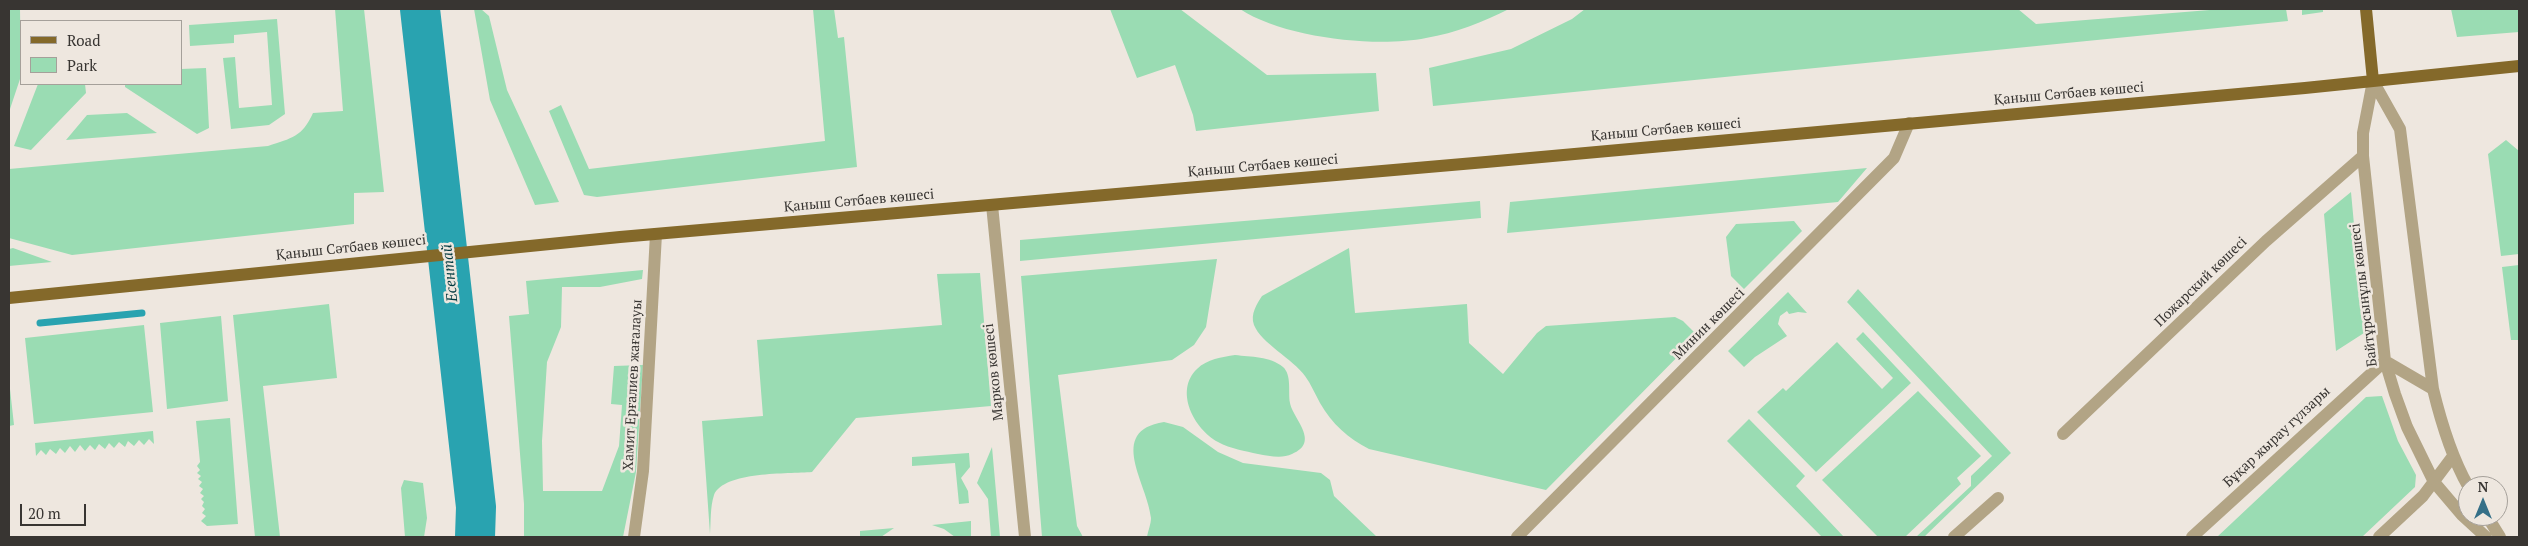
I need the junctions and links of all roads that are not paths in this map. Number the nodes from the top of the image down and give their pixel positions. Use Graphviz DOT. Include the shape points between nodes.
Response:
graph roads {
  1 [pos="2366,9"];
  2 [pos="2519,66"];
  3 [pos="2373,81"];
  4 [pos="1909,123"];
  5 [pos="2363,156"];
  6 [pos="992,205"];
  7 [pos="656,234"];
  8 [pos="9,298"];
  9 [pos="2384,361"];
  10 [pos="2433,388"];
  11 [pos="2062,434"];
  12 [pos="2453,456"];
  13 [pos="2463,476"];
  14 [pos="2434,482"];
  15 [pos="1998,498"];
  16 [pos="2493,526"];
  17 [pos="634,537"];
  18 [pos="1025,537"];
  19 [pos="1517,537"];
  20 [pos="1954,537"];
  21 [pos="2192,537"];
  22 [pos="2379,537"];
  23 [pos="2486,537"];
  24 [pos="2500,537"];
  1 -- 3 [label="main road, Байтұрсынұлы көшесі"];
  2 -- 3 [label="main road, Қаныш Сәтбаев көшесі"];
  3 -- 4 [label="main road, Қаныш Сәтбаев көшесі"];
  3 -- 5 [label="street, Байтұрсынұлы көшесі" via="2363,134"];
  3 -- 10 [label="street, Байтұрсынұлы көшесі" via="2400,129"];
  4 -- 6 [label="main road, Қаныш Сәтбаев көшесі"];
  4 -- 19 [label="street, Минин көшесі" via="1894,158"];
  5 -- 9 [label="street, Байтұрсынұлы көшесі"];
  5 -- 11 [label="street, Пожарский көшесі" via="2266,241"];
  6 -- 7 [label="main road, Қаныш Сәтбаев көшесі"];
  6 -- 18 [label="street, Марков көшесі"];
  7 -- 8 [label="main road, Қаныш Сәтбаев көшесі"];
  7 -- 17 [label="street, Хамит Ерғалиев жағалауы" via="644,471"];
  9 -- 10 [label="street"];
  9 -- 14 [label="street, Байтұрсынұлы көшесі" via="2407,427"];
  9 -- 21 [label="street, Бұқар жырау гүлзары"];
  10 -- 12 [label="street, Байтұрсынұлы көшесі"];
  12 -- 13 [label="street, Байтұрсынұлы көшесі"];
  12 -- 14 [label="street"];
  14 -- 22 [label="street"];
  14 -- 23 [label="street, Байтұрсынұлы көшесі"];
  15 -- 20 [label="street"];
  16 -- 24 [label="street"];
}
